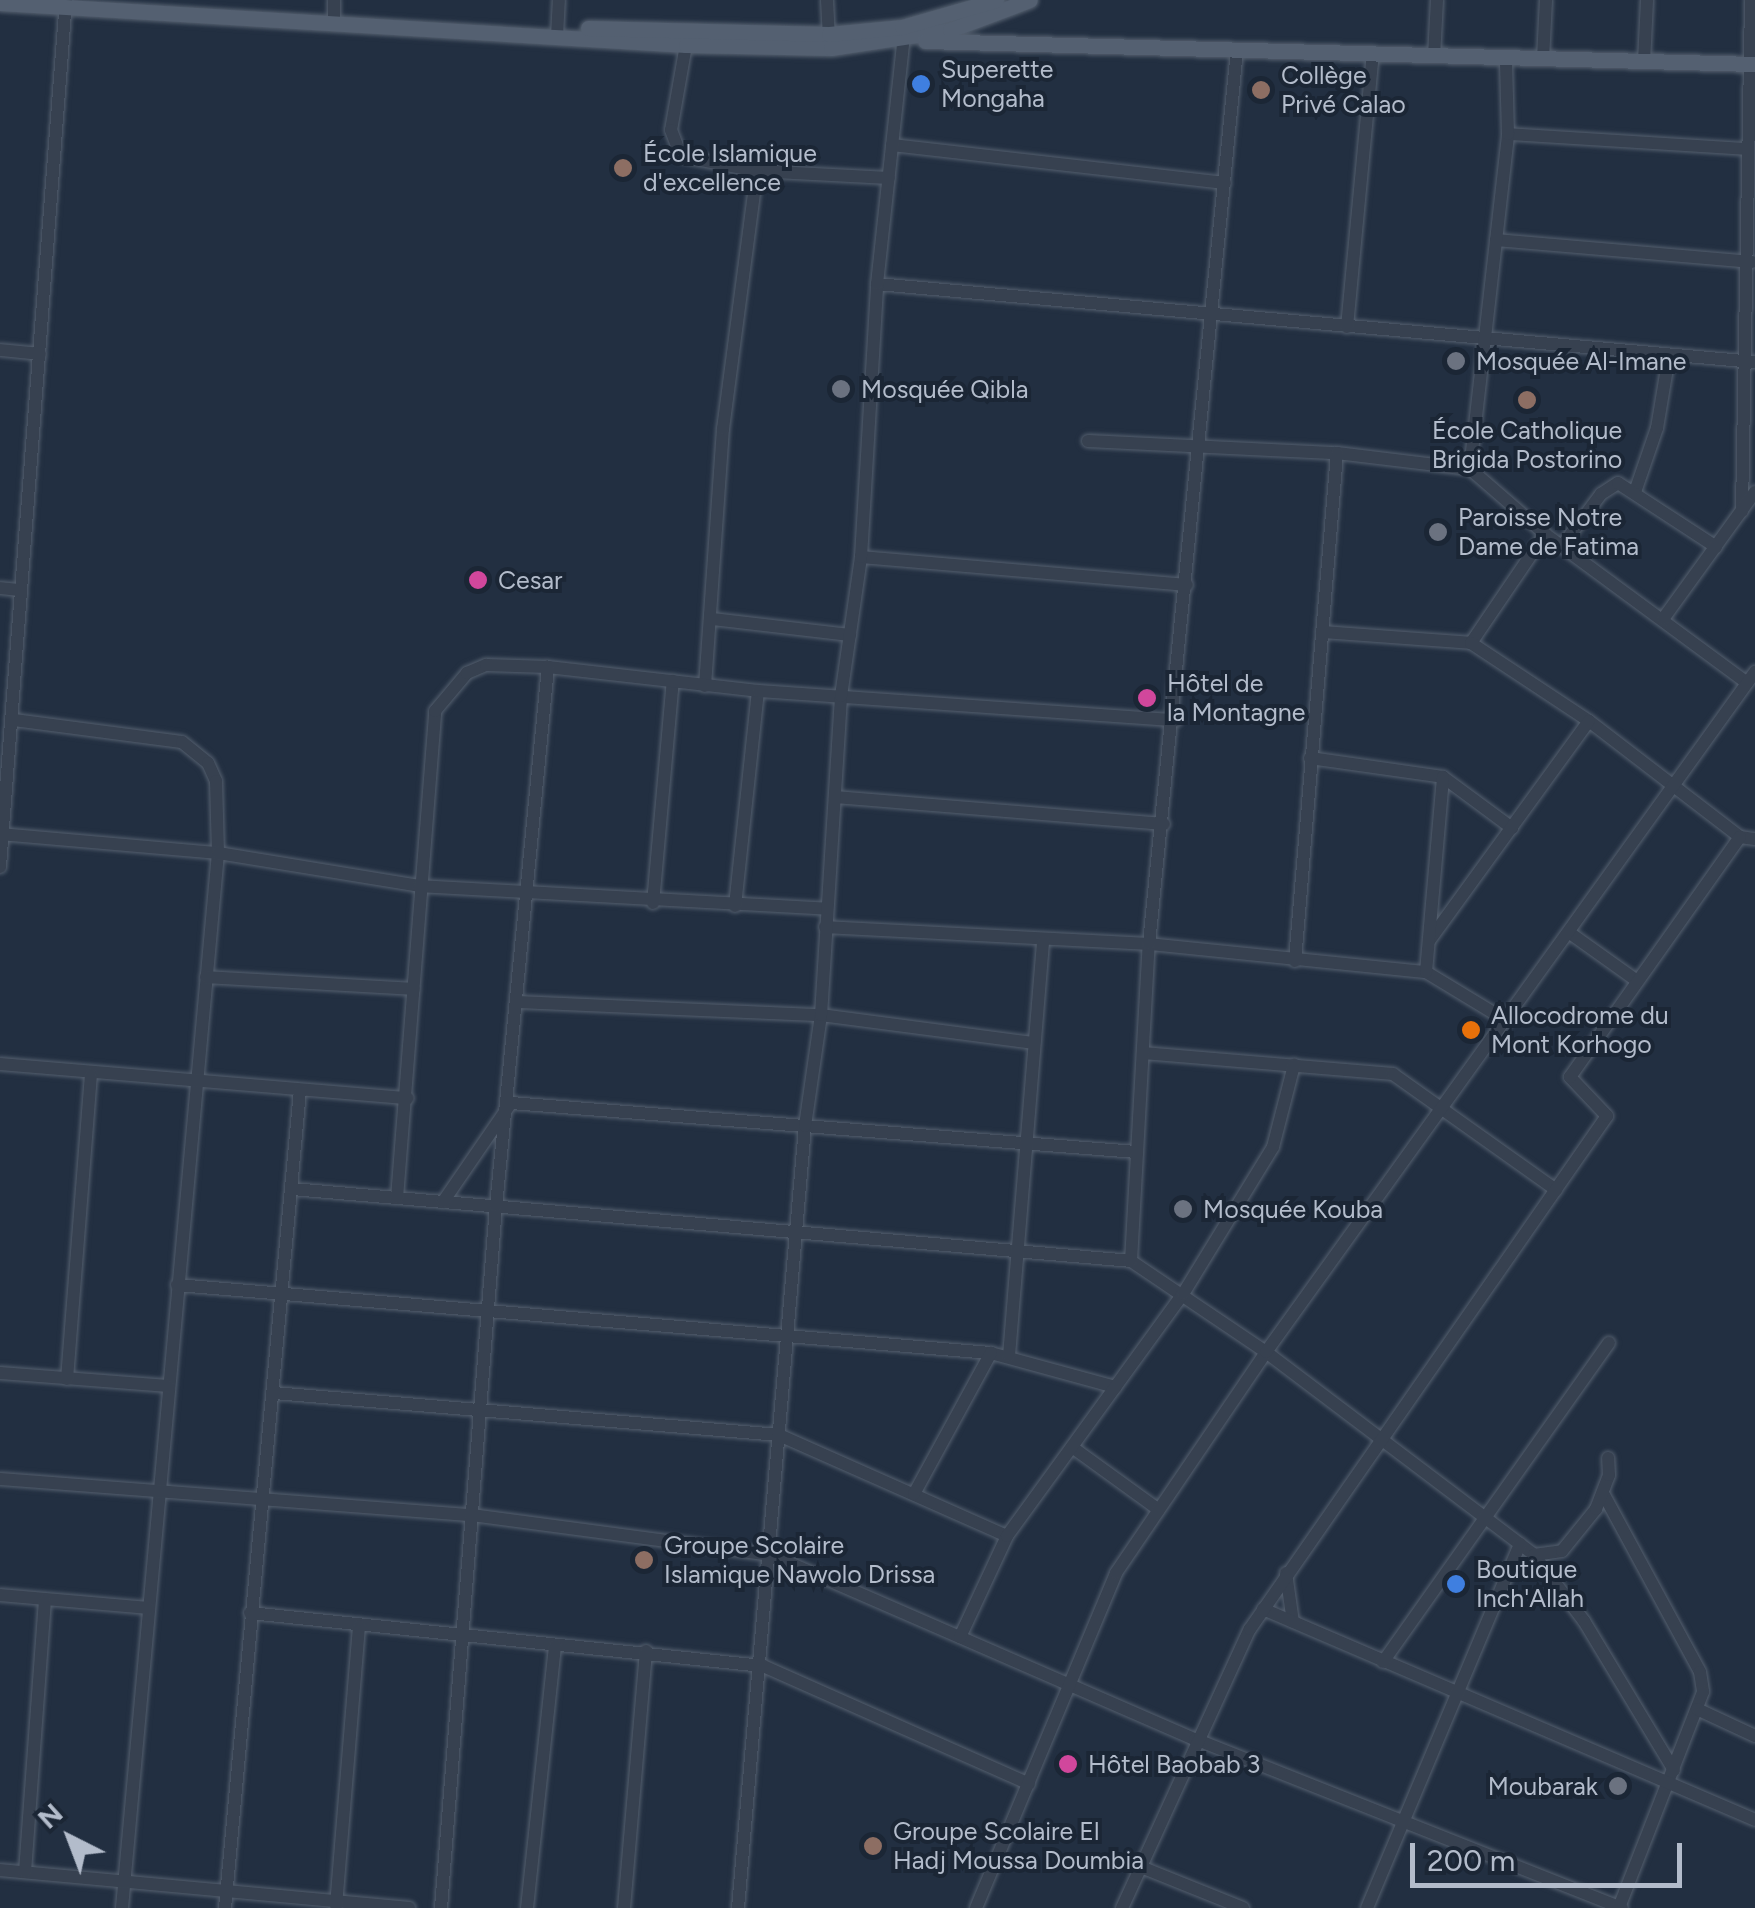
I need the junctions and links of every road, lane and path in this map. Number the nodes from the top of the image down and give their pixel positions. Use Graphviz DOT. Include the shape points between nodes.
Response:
graph roads {
  1 [pos="334,0"];
  2 [pos="559,0"];
  3 [pos="827,0"];
  4 [pos="1030,0"];
  5 [pos="1437,0"];
  6 [pos="1546,0"];
  7 [pos="1646,0"];
  8 [pos="1750,0"];
  9 [pos="0,2"];
  10 [pos="66,4"];
  11 [pos="1001,6"];
  12 [pos="174,13"];
  13 [pos="334,18"];
  14 [pos="558,32"];
  15 [pos="903,32"];
  16 [pos="829,34"];
  17 [pos="1007,44"];
  18 [pos="686,45"];
  19 [pos="1237,50"];
  20 [pos="1373,54"];
  21 [pos="1434,57"];
  22 [pos="1543,59"];
  23 [pos="1506,61"];
  24 [pos="1644,62"];
  25 [pos="1751,64"];
  26 [pos="1508,134"];
  27 [pos="892,145"];
  28 [pos="1747,149"];
  29 [pos="758,170"];
  30 [pos="888,178"];
  31 [pos="1225,183"];
  32 [pos="1496,240"];
  33 [pos="1751,262"];
  34 [pos="877,284"];
  35 [pos="1214,314"];
  36 [pos="1347,328"];
  37 [pos="1486,339"];
  38 [pos="0,350"];
  39 [pos="40,354"];
  40 [pos="1669,356"];
  41 [pos="1750,362"];
  42 [pos="1088,441"];
  43 [pos="1203,447"];
  44 [pos="1338,453"];
  45 [pos="1470,470"];
  46 [pos="1636,489"];
  47 [pos="1755,492"];
  48 [pos="1742,511"];
  49 [pos="1545,534"];
  50 [pos="1562,546"];
  51 [pos="1716,547"];
  52 [pos="861,557"];
  53 [pos="1187,585"];
  54 [pos="0,588"];
  55 [pos="20,590"];
  56 [pos="712,619"];
  57 [pos="1663,619"];
  58 [pos="1322,632"];
  59 [pos="850,635"];
  60 [pos="1471,643"];
  61 [pos="548,667"];
  62 [pos="1751,678"];
  63 [pos="673,681"];
  64 [pos="705,686"];
  65 [pos="758,691"];
  66 [pos="841,696"];
  67 [pos="14,720"];
  68 [pos="1176,720"];
  69 [pos="1589,721"];
  70 [pos="1310,758"];
  71 [pos="1443,777"];
  72 [pos="1676,784"];
  73 [pos="835,797"];
  74 [pos="1164,824"];
  75 [pos="1512,828"];
  76 [pos="1,834"];
  77 [pos="1740,837"];
  78 [pos="1755,839"];
  79 [pos="218,853"];
  80 [pos="0,867"];
  81 [pos="419,886"];
  82 [pos="527,891"];
  83 [pos="653,903"];
  84 [pos="735,906"];
  85 [pos="826,909"];
  86 [pos="825,927"];
  87 [pos="1570,933"];
  88 [pos="1429,941"];
  89 [pos="1044,942"];
  90 [pos="1150,944"];
  91 [pos="1295,961"];
  92 [pos="1426,972"];
  93 [pos="206,977"];
  94 [pos="1637,981"];
  95 [pos="414,988"];
  96 [pos="518,1002"];
  97 [pos="821,1015"];
  98 [pos="1507,1021"];
  99 [pos="1034,1043"];
  100 [pos="1144,1053"];
  101 [pos="0,1064"];
  102 [pos="1294,1064"];
  103 [pos="90,1075"];
  104 [pos="194,1082"];
  105 [pos="300,1090"];
  106 [pos="408,1098"];
  107 [pos="511,1102"];
  108 [pos="1442,1109"];
  109 [pos="805,1126"];
  110 [pos="1029,1143"];
  111 [pos="1137,1152"];
  112 [pos="292,1190"];
  113 [pos="1556,1190"];
  114 [pos="397,1198"];
  115 [pos="443,1202"];
  116 [pos="496,1206"];
  117 [pos="796,1230"];
  118 [pos="1019,1250"];
  119 [pos="1131,1260"];
  120 [pos="177,1285"];
  121 [pos="1183,1294"];
  122 [pos="282,1295"];
  123 [pos="488,1308"];
  124 [pos="787,1338"];
  125 [pos="1609,1343"];
  126 [pos="1266,1352"];
  127 [pos="991,1353"];
  128 [pos="1009,1356"];
  129 [pos="0,1372"];
  130 [pos="67,1379"];
  131 [pos="169,1386"];
  132 [pos="1115,1387"];
  133 [pos="274,1392"];
  134 [pos="481,1410"];
  135 [pos="779,1434"];
  136 [pos="1379,1438"];
  137 [pos="1072,1447"];
  138 [pos="1608,1458"];
  139 [pos="0,1480"];
  140 [pos="160,1492"];
  141 [pos="914,1494"];
  142 [pos="1604,1494"];
  143 [pos="263,1503"];
  144 [pos="1159,1510"];
  145 [pos="472,1516"];
  146 [pos="1487,1518"];
  147 [pos="1007,1536"];
  148 [pos="1520,1544"];
  149 [pos="771,1554"];
  150 [pos="1534,1555"];
  151 [pos="1286,1574"];
  152 [pos="0,1595"];
  153 [pos="45,1602"];
  154 [pos="148,1608"];
  155 [pos="1263,1608"];
  156 [pos="250,1613"];
  157 [pos="1293,1622"];
  158 [pos="359,1626"];
  159 [pos="461,1634"];
  160 [pos="960,1637"];
  161 [pos="555,1645"];
  162 [pos="646,1650"];
  163 [pos="1383,1662"];
  164 [pos="763,1666"];
  165 [pos="1071,1682"];
  166 [pos="1458,1696"];
  167 [pos="1696,1709"];
  168 [pos="1755,1736"];
  169 [pos="1194,1740"];
  170 [pos="1671,1777"];
  171 [pos="1029,1784"];
  172 [pos="1755,1820"];
  173 [pos="1402,1823"];
  174 [pos="1141,1867"];
  175 [pos="0,1870"];
  176 [pos="25,1872"];
  177 [pos="125,1878"];
  178 [pos="227,1889"];
  179 [pos="336,1905"];
  180 [pos="122,1908"];
  181 [pos="226,1908"];
  182 [pos="408,1908"];
  183 [pos="441,1908"];
  184 [pos="528,1908"];
  185 [pos="624,1908"];
  186 [pos="738,1908"];
  187 [pos="976,1908"];
  188 [pos="1122,1908"];
  189 [pos="1242,1908"];
  190 [pos="1367,1908"];
  191 [pos="1620,1908"];
  1 -- 13 [label="street"];
  2 -- 14 [label="street"];
  3 -- 16 [label="street"];
  4 -- 11 [label="main road"];
  5 -- 21 [label="street"];
  6 -- 22 [label="street"];
  7 -- 24 [label="street"];
  8 -- 25 [label="street"];
  9 -- 10 [label="main road"];
  10 -- 12 [label="main road"];
  10 -- 39 [label="street"];
  11 -- 15 [label="main road"];
  11 -- 17 [label="main road"];
  12 -- 13 [label="main road"];
  12 -- 14 [label="main road"];
  13 -- 14 [label="main road"];
  14 -- 16 [label="main road"];
  14 -- 18 [label="main road"];
  15 -- 16 [label="main road"];
  15 -- 17 [label="main road"];
  15 -- 18 [label="main road" via="831,48"];
  15 -- 27 [label="street"];
  17 -- 19 [label="main road"];
  18 -- 29 [label="street" via="674,146 699,164"];
  19 -- 20 [label="main road"];
  19 -- 31 [label="street"];
  20 -- 21 [label="main road"];
  20 -- 36 [label="street"];
  21 -- 23 [label="main road"];
  22 -- 23 [label="main road"];
  22 -- 24 [label="main road"];
  23 -- 26 [label="street"];
  24 -- 25 [label="main road"];
  25 -- 28 [label="street"];
  26 -- 28 [label="street"];
  26 -- 32 [label="street"];
  27 -- 30 [label="street"];
  27 -- 31 [label="street"];
  28 -- 33 [label="street"];
  29 -- 30 [label="street"];
  29 -- 56 [label="street" via="722,429"];
  30 -- 34 [label="street"];
  31 -- 35 [label="street"];
  32 -- 33 [label="street"];
  32 -- 37 [label="street"];
  33 -- 41 [label="street"];
  34 -- 35 [label="street"];
  34 -- 52 [label="street"];
  35 -- 36 [label="street"];
  35 -- 43 [label="street"];
  36 -- 37 [label="street"];
  37 -- 40 [label="street"];
  37 -- 45 [label="street"];
  38 -- 39 [label="street"];
  39 -- 55 [label="street"];
  40 -- 41 [label="street"];
  40 -- 46 [label="street" via="1657,428"];
  41 -- 48 [label="street"];
  42 -- 43 [label="street"];
  43 -- 44 [label="street"];
  43 -- 53 [label="street"];
  44 -- 45 [label="street"];
  44 -- 58 [label="street"];
  45 -- 49 [label="street"];
  46 -- 50 [label="street" via="1610,485"];
  46 -- 51 [label="street"];
  47 -- 48 [label="street"];
  48 -- 51 [label="street"];
  49 -- 50 [label="street"];
  49 -- 60 [label="street"];
  50 -- 57 [label="street"];
  51 -- 57 [label="street"];
  52 -- 53 [label="street"];
  52 -- 59 [label="street"];
  53 -- 68 [label="street"];
  54 -- 55 [label="street"];
  55 -- 67 [label="street"];
  56 -- 59 [label="street"];
  56 -- 64 [label="street"];
  57 -- 62 [label="street"];
  58 -- 60 [label="street"];
  58 -- 70 [label="street"];
  59 -- 66 [label="street"];
  60 -- 69 [label="street"];
  61 -- 63 [label="street"];
  61 -- 81 [label="street" via="486,665 467,673 435,711"];
  61 -- 82 [label="street"];
  62 -- 72 [label="street"];
  63 -- 64 [label="street"];
  63 -- 83 [label="street"];
  64 -- 65 [label="street"];
  65 -- 66 [label="street"];
  65 -- 84 [label="street"];
  66 -- 68 [label="street"];
  66 -- 73 [label="street"];
  67 -- 76 [label="street"];
  67 -- 79 [label="street" via="182,742 208,763 216,780"];
  68 -- 74 [label="street"];
  69 -- 72 [label="street"];
  69 -- 75 [label="street"];
  70 -- 71 [label="street"];
  70 -- 91 [label="street"];
  71 -- 75 [label="street"];
  71 -- 88 [label="street"];
  72 -- 77 [label="street"];
  72 -- 87 [label="street"];
  73 -- 74 [label="street"];
  73 -- 85 [label="street"];
  74 -- 90 [label="street"];
  75 -- 88 [label="street"];
  76 -- 79 [label="street"];
  76 -- 80 [label="street"];
  77 -- 78 [label="street"];
  77 -- 94 [label="street"];
  79 -- 81 [label="street"];
  79 -- 93 [label="street"];
  81 -- 82 [label="street"];
  81 -- 95 [label="street"];
  82 -- 83 [label="street"];
  82 -- 96 [label="street"];
  83 -- 84 [label="street"];
  84 -- 85 [label="street"];
  85 -- 86 [label="street"];
  86 -- 89 [label="street"];
  86 -- 97 [label="street"];
  87 -- 94 [label="street"];
  87 -- 98 [label="street"];
  88 -- 92 [label="street"];
  89 -- 90 [label="street"];
  89 -- 99 [label="street"];
  90 -- 91 [label="street"];
  90 -- 100 [label="street"];
  91 -- 92 [label="street"];
  92 -- 98 [label="street"];
  93 -- 95 [label="street"];
  93 -- 104 [label="street"];
  94 -- 113 [label="street" via="1570,1077 1607,1116"];
  95 -- 106 [label="street"];
  96 -- 97 [label="street"];
  96 -- 107 [label="street"];
  97 -- 99 [label="street"];
  97 -- 109 [label="street"];
  98 -- 108 [label="street"];
  99 -- 110 [label="street"];
  100 -- 102 [label="street"];
  100 -- 111 [label="street"];
  101 -- 103 [label="street"];
  102 -- 108 [label="street" via="1394,1074"];
  102 -- 121 [label="street" via="1273,1147"];
  103 -- 104 [label="street"];
  103 -- 130 [label="street"];
  104 -- 105 [label="street"];
  104 -- 120 [label="street"];
  105 -- 106 [label="street"];
  105 -- 112 [label="street"];
  106 -- 114 [label="street"];
  107 -- 109 [label="street"];
  107 -- 115 [label="street"];
  107 -- 116 [label="street"];
  108 -- 113 [label="street"];
  108 -- 126 [label="street"];
  109 -- 110 [label="street"];
  109 -- 117 [label="street"];
  110 -- 111 [label="street"];
  110 -- 118 [label="street"];
  111 -- 119 [label="street"];
  112 -- 114 [label="street"];
  112 -- 122 [label="street"];
  113 -- 136 [label="street"];
  114 -- 115 [label="street"];
  115 -- 116 [label="street"];
  116 -- 117 [label="street"];
  116 -- 123 [label="street"];
  117 -- 118 [label="street"];
  117 -- 124 [label="street"];
  118 -- 119 [label="street"];
  118 -- 128 [label="street"];
  119 -- 121 [label="street"];
  120 -- 122 [label="street"];
  120 -- 131 [label="street"];
  121 -- 126 [label="street"];
  121 -- 132 [label="street"];
  122 -- 123 [label="street"];
  122 -- 133 [label="street"];
  123 -- 124 [label="street"];
  123 -- 134 [label="street"];
  124 -- 127 [label="street"];
  124 -- 135 [label="street"];
  125 -- 146 [label="street"];
  126 -- 136 [label="street"];
  126 -- 144 [label="street"];
  127 -- 128 [label="street"];
  127 -- 141 [label="street"];
  128 -- 132 [label="street"];
  129 -- 130 [label="street"];
  130 -- 131 [label="street"];
  131 -- 140 [label="street"];
  132 -- 137 [label="street"];
  133 -- 134 [label="street"];
  133 -- 143 [label="street"];
  134 -- 135 [label="street"];
  134 -- 145 [label="street"];
  135 -- 141 [label="street"];
  135 -- 149 [label="street"];
  136 -- 146 [label="street"];
  136 -- 151 [label="street"];
  137 -- 144 [label="street"];
  137 -- 147 [label="street"];
  138 -- 142 [label="street"];
  139 -- 140 [label="street"];
  140 -- 143 [label="street"];
  140 -- 154 [label="street"];
  141 -- 147 [label="street"];
  142 -- 150 [label="street" via="1562,1551"];
  142 -- 167 [label="street" via="1700,1672"];
  143 -- 145 [label="street"];
  143 -- 156 [label="street"];
  144 -- 165 [label="street" via="1098,1605"];
  145 -- 149 [label="street"];
  145 -- 159 [label="street"];
  146 -- 148 [label="street"];
  146 -- 163 [label="street"];
  147 -- 160 [label="street"];
  148 -- 150 [label="street"];
  148 -- 166 [label="street"];
  149 -- 160 [label="street"];
  149 -- 164 [label="street"];
  150 -- 170 [label="street" via="1584,1621"];
  151 -- 155 [label="street"];
  151 -- 157 [label="street"];
  152 -- 153 [label="street"];
  153 -- 154 [label="street"];
  153 -- 176 [label="street"];
  154 -- 177 [label="street"];
  155 -- 157 [label="street"];
  155 -- 169 [label="street"];
  156 -- 158 [label="street"];
  156 -- 178 [label="street"];
  157 -- 163 [label="street"];
  158 -- 159 [label="street"];
  158 -- 179 [label="street"];
  159 -- 161 [label="street"];
  159 -- 183 [label="street"];
  160 -- 165 [label="street"];
  161 -- 162 [label="street"];
  161 -- 184 [label="street"];
  162 -- 164 [label="street"];
  162 -- 185 [label="street"];
  163 -- 166 [label="street"];
  164 -- 171 [label="street"];
  164 -- 186 [label="street"];
  165 -- 169 [label="street"];
  165 -- 171 [label="street"];
  166 -- 170 [label="street"];
  166 -- 173 [label="street"];
  167 -- 168 [label="street"];
  167 -- 170 [label="street"];
  169 -- 173 [label="street"];
  169 -- 174 [label="street"];
  170 -- 172 [label="street"];
  170 -- 191 [label="street"];
  171 -- 187 [label="street"];
  173 -- 190 [label="street"];
  173 -- 191 [label="street"];
  174 -- 188 [label="street"];
  174 -- 189 [label="street"];
  175 -- 176 [label="street"];
  176 -- 177 [label="street"];
  177 -- 178 [label="street"];
  177 -- 180 [label="street"];
  178 -- 179 [label="street"];
  178 -- 181 [label="street"];
  179 -- 182 [label="street"];
}
